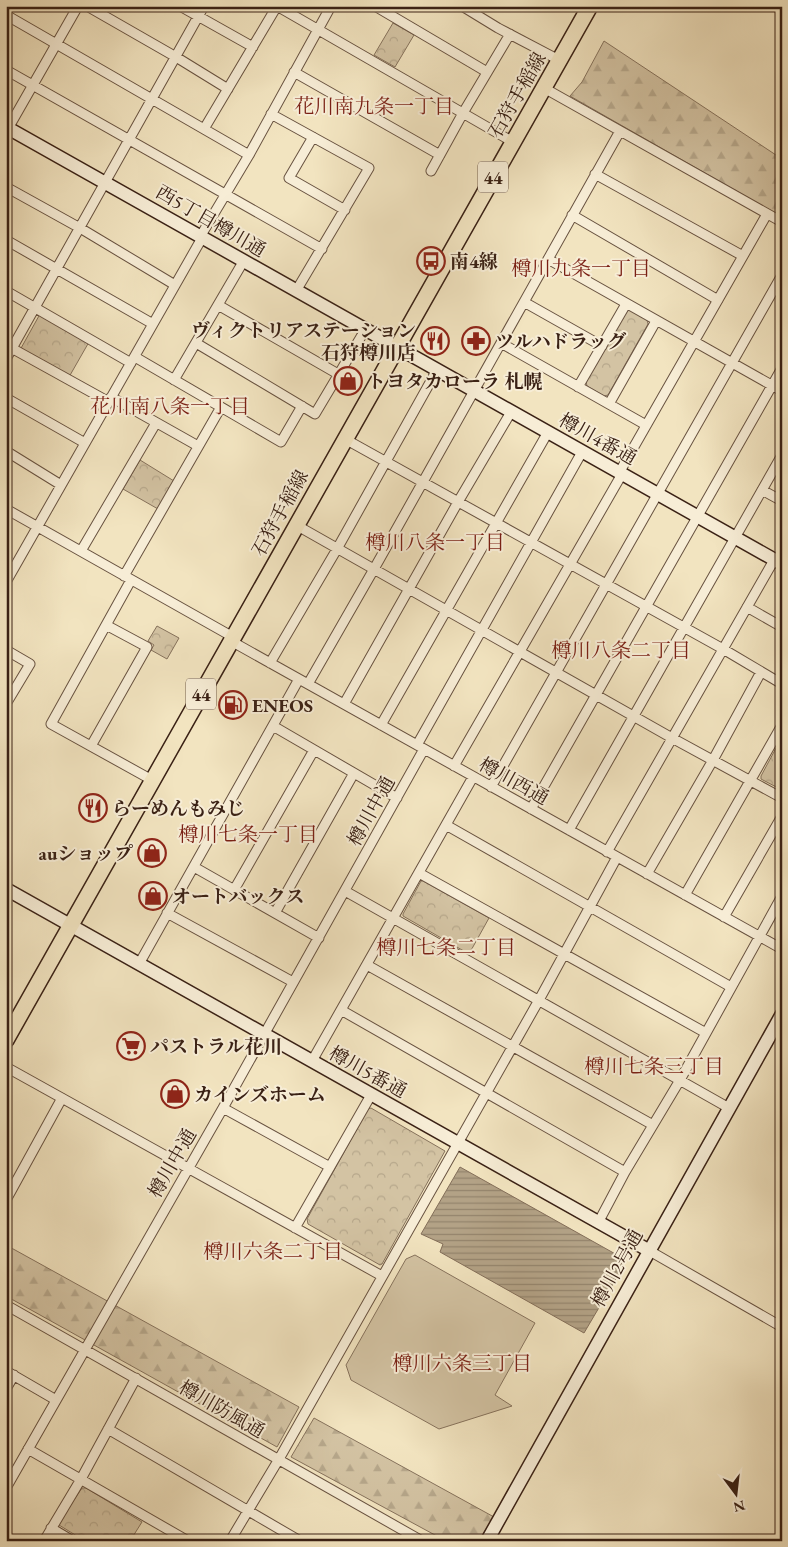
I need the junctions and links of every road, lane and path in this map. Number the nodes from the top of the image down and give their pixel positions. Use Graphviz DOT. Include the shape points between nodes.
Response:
graph roads {
  1 [pos="78,6"];
  2 [pos="87,6"];
  3 [pos="180,6"];
  4 [pos="204,6"];
  5 [pos="277,6"];
  6 [pos="331,6"];
  7 [pos="375,6"];
  8 [pos="462,6"];
  9 [pos="590,6"];
  10 [pos="6,15"];
  11 [pos="199,17"];
  12 [pos="318,29"];
  13 [pos="510,34"];
  14 [pos="56,44"];
  15 [pos="253,47"];
  16 [pos="176,57"];
  17 [pos="560,60"];
  18 [pos="6,70"];
  19 [pos="294,72"];
  20 [pos="487,72"];
  21 [pos="33,85"];
  22 [pos="544,88"];
  23 [pos="228,89"];
  24 [pos="152,98"];
  25 [pos="463,113"];
  26 [pos="271,114"];
  27 [pos="7,129"];
  28 [pos="204,129"];
  29 [pos="620,131"];
  30 [pos="313,137"];
  31 [pos="129,140"];
  32 [pos="513,142"];
  33 [pos="440,154"];
  34 [pos="249,155"];
  35 [pos="431,171"];
  36 [pos="595,174"];
  37 [pos="105,183"];
  38 [pos="6,187"];
  39 [pos="225,195"];
  40 [pos="345,210"];
  41 [pos="767,214"];
  42 [pos="572,215"];
  43 [pos="782,222"];
  44 [pos="80,228"];
  45 [pos="201,237"];
  46 [pos="6,240"];
  47 [pos="322,249"];
  48 [pos="743,256"];
  49 [pos="548,259"];
  50 [pos="243,262"];
  51 [pos="57,268"];
  52 [pos="782,275"];
  53 [pos="176,285"];
  54 [pos="6,291"];
  55 [pos="296,291"];
  56 [pos="718,300"];
  57 [pos="524,302"];
  58 [pos="626,304"];
  59 [pos="218,305"];
  60 [pos="36,307"];
  61 [pos="656,321"];
  62 [pos="153,324"];
  63 [pos="365,330"];
  64 [pos="694,342"];
  65 [pos="196,343"];
  66 [pos="501,344"];
  67 [pos="602,346"];
  68 [pos="9,347"];
  69 [pos="397,347"];
  70 [pos="6,359"];
  71 [pos="133,360"];
  72 [pos="732,363"];
  73 [pos="782,368"];
  74 [pos="437,370"];
  75 [pos="338,374"];
  76 [pos="174,380"];
  77 [pos="772,385"];
  78 [pos="578,387"];
  79 [pos="474,391"];
  80 [pos="782,391"];
  81 [pos="6,398"];
  82 [pos="110,400"];
  83 [pos="609,404"];
  84 [pos="302,406"];
  85 [pos="221,407"];
  86 [pos="511,412"];
  87 [pos="156,422"];
  88 [pos="646,425"];
  89 [pos="548,432"];
  90 [pos="345,439"];
  91 [pos="85,444"];
  92 [pos="198,446"];
  93 [pos="6,451"];
  94 [pos="582,452"];
  95 [pos="782,455"];
  96 [pos="386,462"];
  97 [pos="621,474"];
  98 [pos="422,482"];
  99 [pos="61,485"];
  100 [pos="762,490"];
  101 [pos="657,494"];
  102 [pos="782,501"];
  103 [pos="458,502"];
  104 [pos="6,509"];
  105 [pos="698,517"];
  106 [pos="496,523"];
  107 [pos="296,525"];
  108 [pos="37,527"];
  109 [pos="734,537"];
  110 [pos="532,543"];
  111 [pos="337,548"];
  112 [pos="81,551"];
  113 [pos="778,562"];
  114 [pos="569,564"];
  115 [pos="10,566"];
  116 [pos="374,569"];
  117 [pos="128,578"];
  118 [pos="6,582"];
  119 [pos="606,584"];
  120 [pos="410,590"];
  121 [pos="646,606"];
  122 [pos="747,607"];
  123 [pos="447,610"];
  124 [pos="106,625"];
  125 [pos="782,627"];
  126 [pos="684,628"];
  127 [pos="482,631"];
  128 [pos="232,639"];
  129 [pos="6,650"];
  130 [pos="723,650"];
  131 [pos="519,652"];
  132 [pos="270,663"];
  133 [pos="556,672"];
  134 [pos="761,672"];
  135 [pos="304,682"];
  136 [pos="782,684"];
  137 [pos="597,695"];
  138 [pos="6,704"];
  139 [pos="344,704"];
  140 [pos="633,716"];
  141 [pos="381,725"];
  142 [pos="782,725"];
  143 [pos="273,726"];
  144 [pos="672,738"];
  145 [pos="91,746"];
  146 [pos="421,747"];
  147 [pos="314,750"];
  148 [pos="713,760"];
  149 [pos="454,766"];
  150 [pos="354,773"];
  151 [pos="473,777"];
  152 [pos="152,780"];
  153 [pos="751,781"];
  154 [pos="491,787"];
  155 [pos="397,798"];
  156 [pos="782,798"];
  157 [pos="531,809"];
  158 [pos="782,816"];
  159 [pos="446,825"];
  160 [pos="569,830"];
  161 [pos="607,852"];
  162 [pos="617,857"];
  163 [pos="194,867"];
  164 [pos="419,873"];
  165 [pos="647,874"];
  166 [pos="6,889"];
  167 [pos="234,890"];
  168 [pos="345,891"];
  169 [pos="686,896"];
  170 [pos="782,896"];
  171 [pos="590,908"];
  172 [pos="274,912"];
  173 [pos="168,913"];
  174 [pos="394,917"];
  175 [pos="724,917"];
  176 [pos="70,925"];
  177 [pos="758,936"];
  178 [pos="318,938"];
  179 [pos="782,949"];
  180 [pos="564,954"];
  181 [pos="139,964"];
  182 [pos="367,964"];
  183 [pos="293,982"];
  184 [pos="731,987"];
  185 [pos="539,1000"];
  186 [pos="341,1010"];
  187 [pos="782,1014"];
  188 [pos="706,1033"];
  189 [pos="264,1034"];
  190 [pos="6,1040"];
  191 [pos="512,1046"];
  192 [pos="312,1061"];
  193 [pos="6,1067"];
  194 [pos="680,1080"];
  195 [pos="485,1093"];
  196 [pos="371,1094"];
  197 [pos="62,1098"];
  198 [pos="223,1108"];
  199 [pos="729,1108"];
  200 [pos="653,1125"];
  201 [pos="458,1143"];
  202 [pos="330,1168"];
  203 [pos="188,1169"];
  204 [pos="626,1172"];
  205 [pos="6,1200"];
  206 [pos="598,1222"];
  207 [pos="295,1228"];
  208 [pos="648,1250"];
  209 [pos="382,1276"];
  210 [pos="6,1305"];
  211 [pos="782,1327"];
  212 [pos="85,1349"];
  213 [pos="10,1373"];
  214 [pos="136,1378"];
  215 [pos="6,1389"];
  216 [pos="56,1400"];
  217 [pos="108,1429"];
  218 [pos="28,1449"];
  219 [pos="279,1459"];
  220 [pos="81,1479"];
  221 [pos="6,1488"];
  222 [pos="248,1511"];
  223 [pos="51,1528"];
  224 [pos="44,1541"];
  225 [pos="73,1541"];
  226 [pos="188,1541"];
  227 [pos="230,1541"];
  228 [pos="300,1541"];
  229 [pos="422,1541"];
  230 [pos="487,1541"];
  1 -- 14 [label="street"];
  2 -- 16 [label="street"];
  3 -- 11 [label="street"];
  4 -- 11 [label="street"];
  5 -- 12 [label="street"];
  5 -- 15 [label="street"];
  6 -- 12 [label="street"];
  7 -- 20 [label="street"];
  8 -- 13 [label="street"];
  9 -- 17 [label="main road, 石狩手稲線 / 44"];
  10 -- 14 [label="street"];
  11 -- 15 [label="street"];
  11 -- 16 [label="street"];
  12 -- 19 [label="street"];
  12 -- 25 [label="street"];
  13 -- 17 [label="street"];
  13 -- 20 [label="street"];
  14 -- 21 [label="street"];
  14 -- 24 [label="street"];
  15 -- 23 [label="street"];
  16 -- 23 [label="street"];
  16 -- 24 [label="street"];
  17 -- 22 [label="main road, 石狩手稲線 / 44"];
  18 -- 21 [label="street"];
  19 -- 26 [label="street"];
  19 -- 33 [label="street"];
  20 -- 25 [label="street"];
  21 -- 27 [label="street"];
  21 -- 31 [label="street"];
  22 -- 29 [label="street"];
  22 -- 32 [label="main road, 石狩手稲線 / 44"];
  23 -- 28 [label="street"];
  24 -- 28 [label="street"];
  24 -- 31 [label="street"];
  25 -- 32 [label="street"];
  25 -- 33 [label="street"];
  26 -- 30 [label="street"];
  26 -- 34 [label="street"];
  27 -- 37 [label="street, 西5丁目樽川通"];
  28 -- 34 [label="street"];
  29 -- 36 [label="street"];
  29 -- 41 [label="street"];
  30 -- 40 [label="street" via="289,178"];
  30 -- 40 [label="street" via="369,168"];
  31 -- 37 [label="street"];
  31 -- 39 [label="street"];
  32 -- 69 [label="main road, 石狩手稲線 / 44"];
  33 -- 35 [label="street"];
  34 -- 39 [label="street"];
  36 -- 42 [label="street"];
  36 -- 48 [label="street"];
  37 -- 44 [label="street"];
  37 -- 45 [label="street, 西5丁目樽川通"];
  38 -- 44 [label="street"];
  39 -- 45 [label="street"];
  39 -- 47 [label="street"];
  40 -- 47 [label="street"];
  41 -- 43 [label="street"];
  41 -- 48 [label="street"];
  42 -- 49 [label="street"];
  42 -- 56 [label="street"];
  44 -- 51 [label="street"];
  44 -- 53 [label="street"];
  45 -- 50 [label="street, 西5丁目樽川通"];
  45 -- 53 [label="street"];
  46 -- 51 [label="street"];
  47 -- 55 [label="street"];
  48 -- 56 [label="street"];
  49 -- 57 [label="street"];
  49 -- 58 [label="street"];
  50 -- 55 [label="street, 西5丁目樽川通"];
  50 -- 59 [label="street"];
  51 -- 60 [label="street"];
  51 -- 62 [label="street"];
  52 -- 72 [label="street"];
  53 -- 62 [label="street"];
  54 -- 60 [label="street"];
  55 -- 63 [label="street, 西5丁目樽川通"];
  56 -- 64 [label="street"];
  57 -- 66 [label="street"];
  57 -- 67 [label="street"];
  58 -- 61 [label="street"];
  58 -- 67 [label="street"];
  59 -- 65 [label="street"];
  59 -- 75 [label="street"];
  60 -- 68 [label="street"];
  60 -- 71 [label="street"];
  61 -- 64 [label="street"];
  61 -- 83 [label="street"];
  62 -- 71 [label="street"];
  63 -- 69 [label="street, 西5丁目樽川通"];
  63 -- 75 [label="street"];
  64 -- 72 [label="street"];
  64 -- 88 [label="street"];
  65 -- 76 [label="street"];
  65 -- 84 [label="street"];
  66 -- 78 [label="street"];
  66 -- 79 [label="street"];
  67 -- 78 [label="street"];
  68 -- 70 [label="street"];
  68 -- 82 [label="street"];
  69 -- 74 [label="street, 樽川4番通"];
  69 -- 90 [label="main road, 石狩手稲線 / 44"];
  71 -- 76 [label="street"];
  71 -- 82 [label="street"];
  72 -- 77 [label="street"];
  72 -- 101 [label="street"];
  73 -- 77 [label="street"];
  74 -- 79 [label="street, 樽川4番通"];
  74 -- 96 [label="street"];
  75 -- 84 [label="street" via="315,414"];
  76 -- 85 [label="street"];
  77 -- 80 [label="street"];
  77 -- 105 [label="street"];
  78 -- 83 [label="street"];
  79 -- 86 [label="street, 樽川4番通"];
  79 -- 98 [label="street"];
  81 -- 91 [label="street"];
  82 -- 87 [label="street"];
  82 -- 91 [label="street"];
  83 -- 88 [label="street"];
  84 -- 85 [label="street" via="281,442"];
  85 -- 92 [label="street"];
  86 -- 89 [label="street, 樽川4番通"];
  86 -- 103 [label="street"];
  87 -- 92 [label="street"];
  87 -- 112 [label="street"];
  88 -- 97 [label="street"];
  89 -- 94 [label="street, 樽川4番通"];
  89 -- 106 [label="street"];
  90 -- 96 [label="street"];
  90 -- 107 [label="main road, 石狩手稲線 / 44"];
  91 -- 99 [label="street"];
  92 -- 117 [label="street"];
  93 -- 99 [label="street"];
  94 -- 97 [label="street, 樽川4番通"];
  94 -- 110 [label="street, 樽川中通"];
  95 -- 100 [label="street"];
  96 -- 98 [label="street"];
  96 -- 111 [label="street"];
  97 -- 101 [label="street, 樽川4番通"];
  97 -- 114 [label="street"];
  98 -- 103 [label="street"];
  98 -- 116 [label="street"];
  99 -- 108 [label="street"];
  100 -- 102 [label="street"];
  100 -- 109 [label="street"];
  101 -- 105 [label="street, 樽川4番通"];
  101 -- 119 [label="street"];
  103 -- 106 [label="street"];
  103 -- 120 [label="street"];
  104 -- 108 [label="street, 樽川西通"];
  105 -- 109 [label="street, 樽川4番通"];
  105 -- 121 [label="street"];
  106 -- 110 [label="street"];
  106 -- 123 [label="street"];
  107 -- 111 [label="street"];
  107 -- 128 [label="main road, 石狩手稲線 / 44"];
  108 -- 112 [label="street, 樽川西通"];
  108 -- 115 [label="street"];
  109 -- 113 [label="street, 樽川4番通"];
  109 -- 126 [label="street"];
  110 -- 114 [label="street"];
  110 -- 127 [label="street, 樽川中通"];
  111 -- 116 [label="street"];
  111 -- 132 [label="street"];
  112 -- 117 [label="street, 樽川西通"];
  113 -- 122 [label="street"];
  114 -- 119 [label="street"];
  114 -- 131 [label="street"];
  115 -- 118 [label="street"];
  116 -- 120 [label="street"];
  116 -- 135 [label="street"];
  117 -- 124 [label="street"];
  117 -- 128 [label="street, 樽川西通"];
  119 -- 121 [label="street"];
  119 -- 133 [label="street"];
  120 -- 123 [label="street"];
  120 -- 139 [label="street"];
  121 -- 126 [label="street"];
  121 -- 137 [label="street"];
  122 -- 125 [label="street"];
  122 -- 130 [label="street"];
  123 -- 127 [label="street"];
  123 -- 141 [label="street"];
  124 -- 145 [label="street" via="51,724"];
  124 -- 145 [label="street" via="147,648"];
  126 -- 130 [label="street"];
  126 -- 140 [label="street"];
  127 -- 131 [label="street"];
  127 -- 146 [label="street, 樽川中通"];
  128 -- 132 [label="street, 樽川西通"];
  128 -- 152 [label="main road, 石狩手稲線 / 44"];
  129 -- 138 [label="street" via="30,664"];
  130 -- 134 [label="street"];
  130 -- 144 [label="street"];
  131 -- 133 [label="street"];
  131 -- 149 [label="street"];
  132 -- 135 [label="street, 樽川西通"];
  133 -- 137 [label="street"];
  133 -- 154 [label="street"];
  134 -- 136 [label="street"];
  134 -- 148 [label="street"];
  135 -- 139 [label="street, 樽川西通"];
  135 -- 143 [label="street"];
  137 -- 140 [label="street"];
  137 -- 157 [label="street"];
  139 -- 141 [label="street, 樽川西通"];
  140 -- 144 [label="street"];
  140 -- 160 [label="street"];
  141 -- 146 [label="street, 樽川西通"];
  142 -- 153 [label="street"];
  143 -- 147 [label="street"];
  143 -- 163 [label="street"];
  144 -- 148 [label="street"];
  144 -- 161 [label="street"];
  145 -- 152 [label="street"];
  146 -- 149 [label="street, 樽川西通"];
  146 -- 155 [label="street, 樽川中通"];
  147 -- 150 [label="street"];
  147 -- 167 [label="street"];
  148 -- 153 [label="street"];
  148 -- 165 [label="street"];
  149 -- 151 [label="street, 樽川西通"];
  150 -- 155 [label="street"];
  150 -- 172 [label="street"];
  151 -- 154 [label="street, 樽川西通"];
  151 -- 159 [label="street"];
  152 -- 176 [label="main road, 石狩手稲線 / 44"];
  153 -- 156 [label="street"];
  153 -- 169 [label="street"];
  154 -- 157 [label="street, 樽川西通"];
  155 -- 168 [label="street, 樽川中通"];
  157 -- 160 [label="street, 樽川西通"];
  158 -- 175 [label="street"];
  159 -- 164 [label="street"];
  159 -- 171 [label="street"];
  160 -- 161 [label="street, 樽川西通"];
  161 -- 162 [label="street, 樽川西通"];
  162 -- 165 [label="street, 樽川西通"];
  162 -- 171 [label="street"];
  163 -- 167 [label="street"];
  163 -- 173 [label="street"];
  164 -- 174 [label="street"];
  164 -- 180 [label="street"];
  165 -- 169 [label="street, 樽川西通"];
  166 -- 176 [label="street, 樽川5番通"];
  167 -- 172 [label="street"];
  168 -- 174 [label="street"];
  168 -- 178 [label="street, 樽川中通"];
  169 -- 175 [label="street, 樽川西通"];
  170 -- 177 [label="street"];
  171 -- 180 [label="street"];
  171 -- 184 [label="street"];
  172 -- 178 [label="street"];
  173 -- 181 [label="street"];
  173 -- 183 [label="street"];
  174 -- 182 [label="street"];
  174 -- 185 [label="street"];
  175 -- 177 [label="street, 樽川西通"];
  176 -- 181 [label="street, 樽川5番通"];
  176 -- 190 [label="main road, 石狩手稲線 / 44"];
  177 -- 179 [label="street, 樽川西通"];
  177 -- 184 [label="street"];
  178 -- 183 [label="street, 樽川中通"];
  180 -- 185 [label="street"];
  180 -- 188 [label="street"];
  181 -- 189 [label="street, 樽川5番通"];
  182 -- 186 [label="street"];
  182 -- 191 [label="street"];
  183 -- 189 [label="street, 樽川中通"];
  184 -- 188 [label="street"];
  185 -- 191 [label="street"];
  185 -- 194 [label="street"];
  186 -- 192 [label="street"];
  186 -- 195 [label="street"];
  187 -- 199 [label="street, 樽川2号通"];
  188 -- 194 [label="street"];
  189 -- 192 [label="street, 樽川5番通"];
  189 -- 198 [label="street, 樽川中通"];
  191 -- 195 [label="street"];
  191 -- 200 [label="street"];
  192 -- 196 [label="street, 樽川5番通"];
  193 -- 197 [label="street"];
  194 -- 199 [label="street"];
  194 -- 200 [label="street"];
  195 -- 201 [label="street"];
  195 -- 204 [label="street"];
  196 -- 201 [label="street, 樽川5番通"];
  196 -- 202 [label="street"];
  197 -- 203 [label="street"];
  197 -- 205 [label="street"];
  198 -- 202 [label="street"];
  198 -- 203 [label="street, 樽川中通"];
  199 -- 208 [label="street, 樽川2号通"];
  200 -- 204 [label="street"];
  201 -- 206 [label="street, 樽川5番通"];
  201 -- 209 [label="street"];
  202 -- 207 [label="street"];
  203 -- 207 [label="street"];
  203 -- 212 [label="street, 樽川中通"];
  204 -- 206 [label="street"];
  206 -- 208 [label="street, 樽川5番通"];
  207 -- 209 [label="street"];
  208 -- 211 [label="street"];
  208 -- 230 [label="street, 樽川2号通"];
  209 -- 219 [label="street"];
  210 -- 212 [label="street, 樽川防風通"];
  212 -- 214 [label="street, 樽川防風通"];
  212 -- 216 [label="street, 樽川中通"];
  213 -- 215 [label="street"];
  213 -- 216 [label="street"];
  214 -- 217 [label="street"];
  214 -- 219 [label="street, 樽川防風通"];
  216 -- 218 [label="street, 樽川中通"];
  217 -- 220 [label="street"];
  217 -- 222 [label="street"];
  218 -- 220 [label="street"];
  218 -- 221 [label="street, 樽川中通"];
  219 -- 222 [label="street"];
  219 -- 229 [label="street, 樽川防風通"];
  220 -- 223 [label="street"];
  220 -- 226 [label="street"];
  222 -- 227 [label="street"];
  222 -- 228 [label="street"];
  223 -- 224 [label="street"];
  223 -- 225 [label="street"];
}
